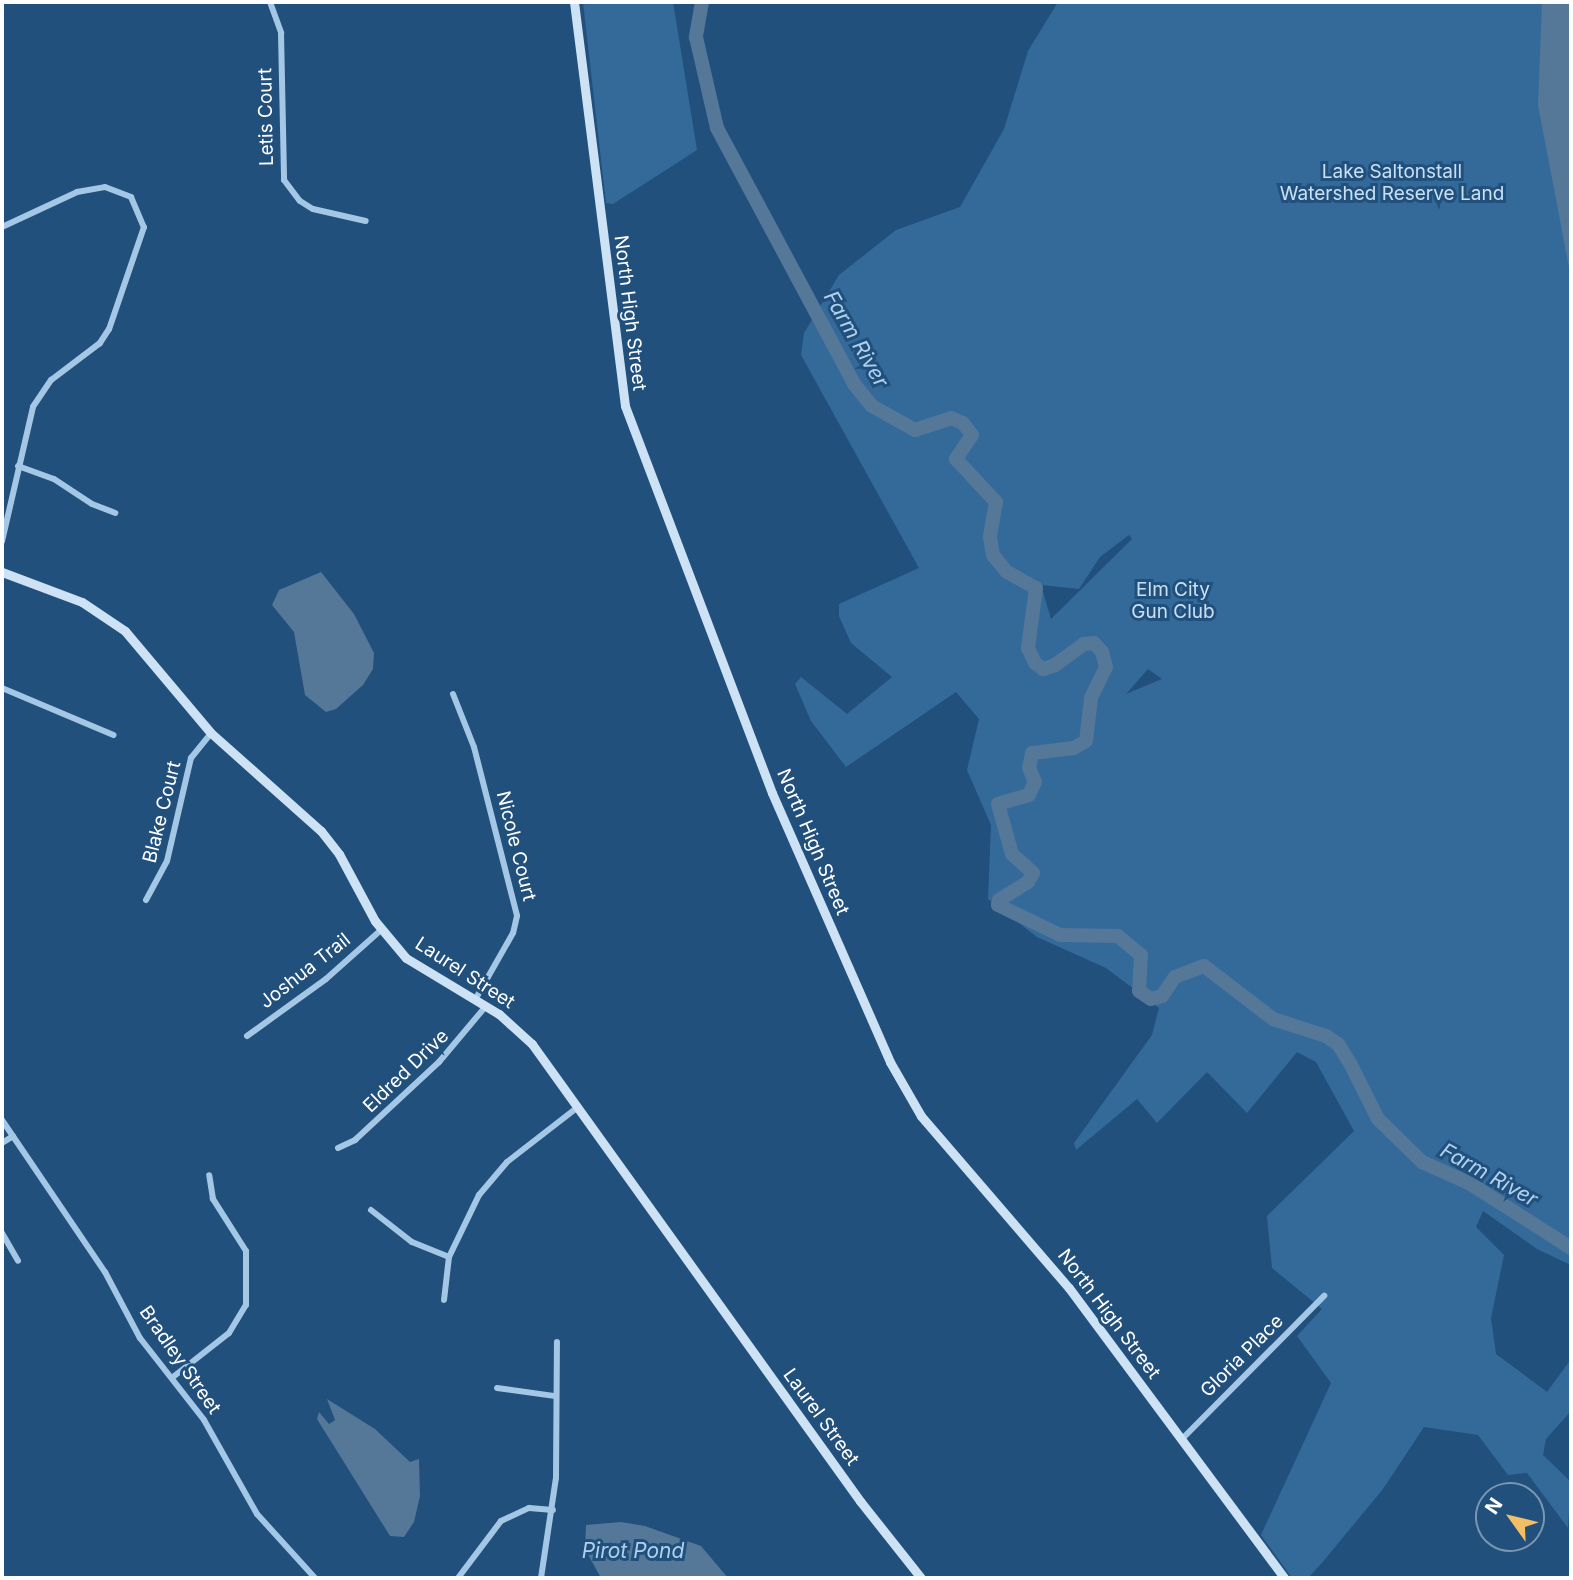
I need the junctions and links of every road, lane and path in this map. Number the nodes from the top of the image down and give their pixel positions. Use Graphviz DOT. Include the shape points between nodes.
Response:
graph roads {
  1 [pos="270,2"];
  2 [pos="574,2"];
  3 [pos="366,221"];
  4 [pos="2,228"];
  5 [pos="18,466"];
  6 [pos="115,513"];
  7 [pos="2,541"];
  8 [pos="2,572"];
  9 [pos="2,688"];
  10 [pos="453,694"];
  11 [pos="211,733"];
  12 [pos="113,735"];
  13 [pos="146,900"];
  14 [pos="381,930"];
  15 [pos="475,1000"];
  16 [pos="486,1006"];
  17 [pos="247,1036"];
  18 [pos="578,1107"];
  19 [pos="2,1120"];
  20 [pos="13,1136"];
  21 [pos="2,1143"];
  22 [pos="338,1149"];
  23 [pos="209,1175"];
  24 [pos="371,1210"];
  25 [pos="2,1233"];
  26 [pos="449,1257"];
  27 [pos="18,1261"];
  28 [pos="1324,1296"];
  29 [pos="444,1300"];
  30 [pos="557,1342"];
  31 [pos="173,1377"];
  32 [pos="497,1388"];
  33 [pos="555,1396"];
  34 [pos="1182,1439"];
  35 [pos="553,1510"];
  36 [pos="315,1578"];
  37 [pos="458,1578"];
  38 [pos="541,1578"];
  39 [pos="921,1578"];
  40 [pos="1284,1578"];
  1 -- 3 [label="street, Letis Court" via="281,33 284,180 300,201 313,209"];
  2 -- 34 [label="main road, North High Street" via="625,406 772,793 912,1105 1040,1251"];
  4 -- 5 [label="street" via="97,187 127,194 139,209 144,227 109,329 100,343 61,370 41,392 29,417"];
  5 -- 6 [label="street" via="54,479"];
  5 -- 7 [label="street"];
  8 -- 11 [label="main road, Laurel Street" via="82,602 116,624"];
  9 -- 12 [label="street"];
  10 -- 15 [label="street, Nicole Court" via="474,747 517,916 513,933"];
  11 -- 13 [label="street, Blake Court" via="191,758 167,861"];
  11 -- 14 [label="main road, Laurel Street" via="321,831"];
  14 -- 15 [label="main road, Laurel Street" via="416,966"];
  14 -- 17 [label="street, Joshua Trail" via="326,979"];
  15 -- 16 [label="main road, Laurel Street"];
  16 -- 18 [label="main road, Laurel Street" via="532,1044"];
  16 -- 22 [label="street, Eldred Drive" via="439,1062 372,1125"];
  18 -- 26 [label="street" via="495,1174 462,1224"];
  18 -- 39 [label="main road, Laurel Street" via="860,1501"];
  19 -- 20 [label="street, Bradley Street"];
  20 -- 21 [label="street"];
  20 -- 31 [label="street, Bradley Street" via="105,1272 140,1338"];
  23 -- 31 [label="street" via="213,1199 246,1251 246,1305 229,1333"];
  24 -- 26 [label="street" via="412,1242"];
  25 -- 27 [label="street"];
  26 -- 29 [label="street"];
  28 -- 34 [label="street, Gloria Place"];
  30 -- 33 [label="street"];
  31 -- 36 [label="street, Bradley Street" via="204,1420 263,1524"];
  32 -- 33 [label="street"];
  33 -- 35 [label="street"];
  34 -- 40 [label="main road, North High Street"];
  35 -- 37 [label="street" via="529,1508 501,1521"];
  35 -- 38 [label="street"];
}
